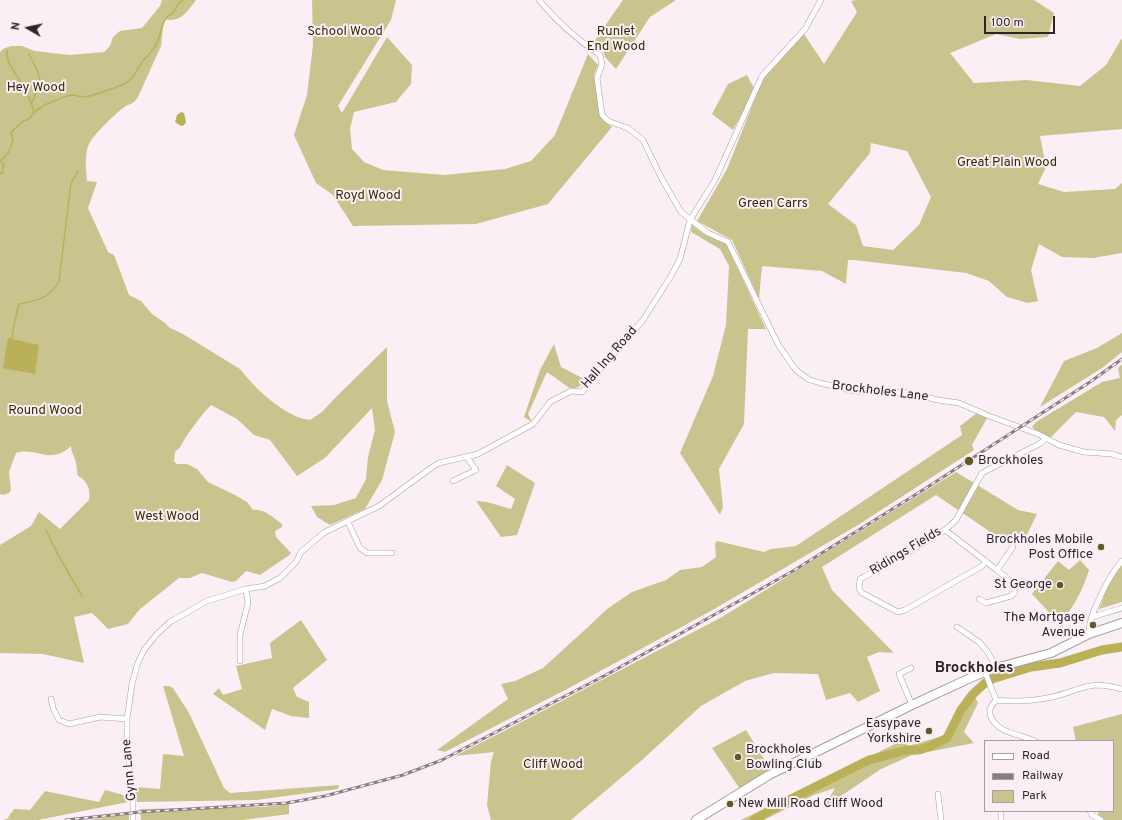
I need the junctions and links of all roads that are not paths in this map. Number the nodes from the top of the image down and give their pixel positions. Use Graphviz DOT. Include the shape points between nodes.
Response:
graph roads {
  1 [pos="538,0"];
  2 [pos="821,0"];
  3 [pos="690,220"];
  4 [pos="1046,438"];
  5 [pos="1122,456"];
  6 [pos="467,457"];
  7 [pos="453,481"];
  8 [pos="348,522"];
  9 [pos="945,530"];
  10 [pos="1013,547"];
  11 [pos="392,553"];
  12 [pos="1122,560"];
  13 [pos="986,561"];
  14 [pos="997,570"];
  15 [pos="246,589"];
  16 [pos="979,599"];
  17 [pos="1122,608"];
  18 [pos="1092,617"];
  19 [pos="1122,623"];
  20 [pos="957,628"];
  21 [pos="1088,634"];
  22 [pos="240,661"];
  23 [pos="911,668"];
  24 [pos="997,668"];
  25 [pos="986,674"];
  26 [pos="1122,689"];
  27 [pos="51,699"];
  28 [pos="996,700"];
  29 [pos="912,704"];
  30 [pos="127,719"];
  31 [pos="1032,740"];
  32 [pos="938,794"];
  33 [pos="1090,812"];
  34 [pos="133,820"];
  35 [pos="696,820"];
  36 [pos="941,820"];
  37 [pos="1101,820"];
  1 -- 3 [label="street, Brockholes Lane" via="580,41 600,55 602,64 597,78 602,115 608,121 628,128 643,140 681,212"];
  2 -- 3 [label="street, Hall Ing Road" via="805,29 762,76 715,180"];
  3 -- 4 [label="street, Brockholes Lane" via="708,233 728,242 778,346 796,370 808,379 854,391 909,392 959,403"];
  3 -- 6 [label="street, Hall Ing Road" via="680,259 672,276 643,320 584,390 570,391 550,402 533,424 478,454"];
  4 -- 5 [label="street, Brockholes Lane" via="1059,445 1084,452"];
  4 -- 9 [label="street, Ridings Fields" via="982,473 956,520"];
  6 -- 7 [label="street" via="476,470"];
  6 -- 8 [label="street, Hall Ing Road" via="431,468 379,506"];
  8 -- 11 [label="street" via="363,552"];
  8 -- 15 [label="street, Hall Ing Road" via="325,532 301,552 296,562 280,578 265,586"];
  9 -- 13 [label="street"];
  9 -- 13 [label="street, Ridings Fields" via="860,580 859,588 862,593 898,612 982,566"];
  10 -- 14 [label="street"];
  12 -- 18 [label="street" via="1107,582"];
  13 -- 14 [label="street"];
  14 -- 16 [label="street" via="1015,585 1015,592 1011,596 990,603"];
  15 -- 22 [label="street" via="248,603 240,635"];
  15 -- 30 [label="street, Gynn Lane" via="207,601 170,622 157,634 144,650 137,665"];
  17 -- 18 [label="street"];
  18 -- 21 [label="street"];
  19 -- 21 [label="main road"];
  20 -- 24 [label="street" via="979,642"];
  21 -- 24 [label="main road" via="1051,653"];
  23 -- 29 [label="street" via="899,674"];
  24 -- 25 [label="main road"];
  25 -- 28 [label="street"];
  25 -- 29 [label="main road"];
  26 -- 28 [label="street" via="1096,685 1033,700"];
  27 -- 30 [label="street" via="59,720 68,724 100,718"];
  28 -- 31 [label="street" via="992,704 990,715 997,727"];
  29 -- 35 [label="main road" via="769,775"];
  30 -- 34 [label="street, Gynn Lane"];
  32 -- 36 [label="street"];
  33 -- 37 [label="street"];
}
